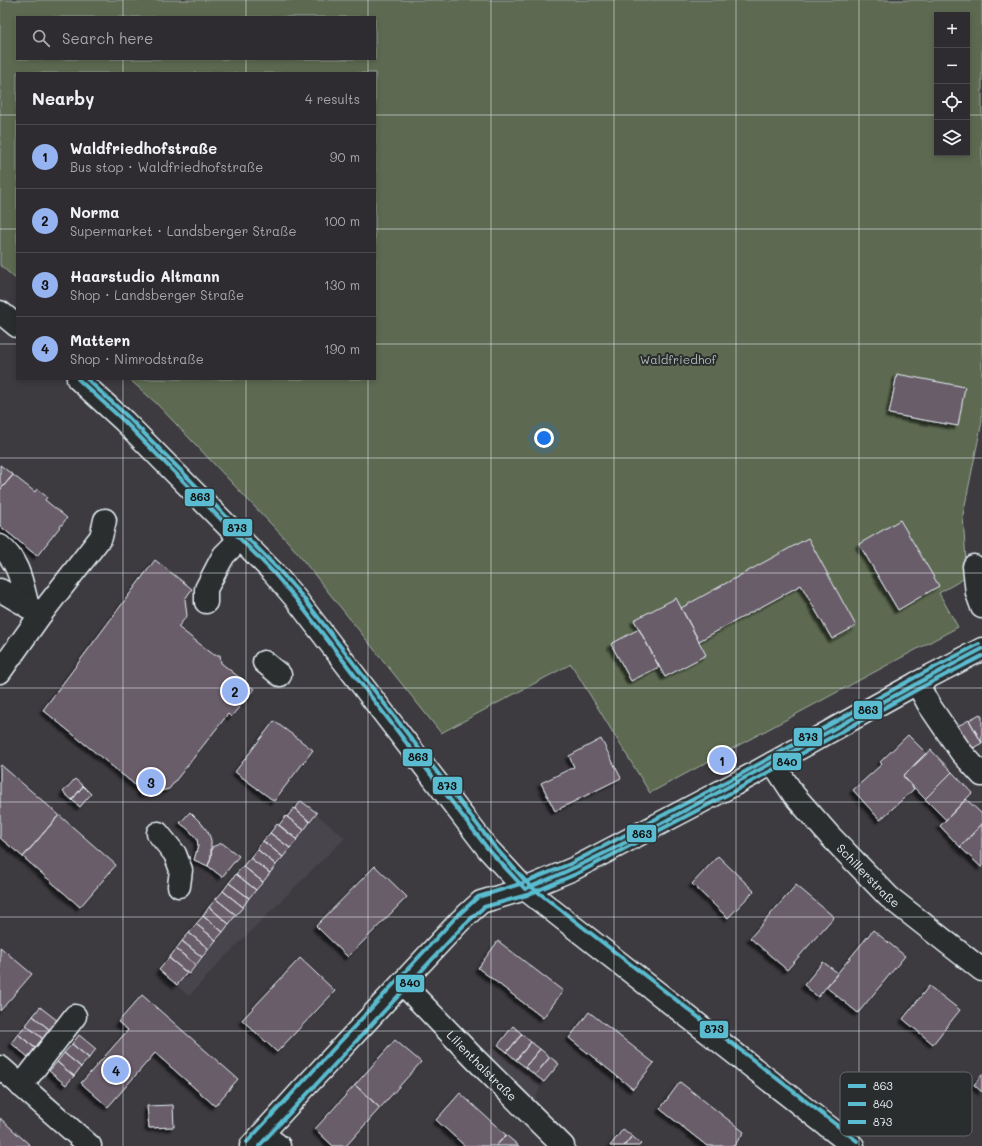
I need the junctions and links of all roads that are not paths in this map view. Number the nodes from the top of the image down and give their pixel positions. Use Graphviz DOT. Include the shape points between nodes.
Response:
graph roads {
  1 [pos="0,312"];
  2 [pos="16,325"];
  3 [pos="79,380"];
  4 [pos="105,520"];
  5 [pos="241,538"];
  6 [pos="0,546"];
  7 [pos="974,566"];
  8 [pos="0,590"];
  9 [pos="206,602"];
  10 [pos="982,607"];
  11 [pos="34,610"];
  12 [pos="982,649"];
  13 [pos="0,672"];
  14 [pos="917,683"];
  15 [pos="773,763"];
  16 [pos="982,775"];
  17 [pos="158,833"];
  18 [pos="179,886"];
  19 [pos="525,889"];
  20 [pos="982,970"];
  21 [pos="402,983"];
  22 [pos="75,1016"];
  23 [pos="0,1067"];
  24 [pos="21,1086"];
  25 [pos="840,1136"];
  26 [pos="840,1136"];
  27 [pos="265,1142"];
  28 [pos="90,1146"];
  29 [pos="563,1146"];
  30 [pos="853,1146"];
  1 -- 2 [label="street"];
  3 -- 5 [label="street" via="124,421"];
  4 -- 11 [label="street" via="101,537"];
  5 -- 9 [label="street" via="220,562 206,589"];
  5 -- 19 [label="street" via="296,599 488,849"];
  6 -- 11 [label="street" via="17,566"];
  7 -- 10 [label="street" via="977,593"];
  8 -- 11 [label="street"];
  11 -- 13 [label="street"];
  12 -- 14 [label="street"];
  14 -- 15 [label="street"];
  14 -- 16 [label="street" via="961,752"];
  15 -- 19 [label="street" via="573,869"];
  15 -- 20 [label="street, Schillerstraße" via="794,795 888,897"];
  17 -- 18 [label="street" via="175,854 181,870"];
  19 -- 21 [label="street" via="481,902"];
  19 -- 25 [label="street"];
  21 -- 27 [label="street" via="305,1087"];
  21 -- 29 [label="street, Lilienthalstraße"];
  22 -- 24 [label="street"];
  23 -- 24 [label="street"];
  24 -- 28 [label="street"];
  26 -- 30 [label="street"];
}
